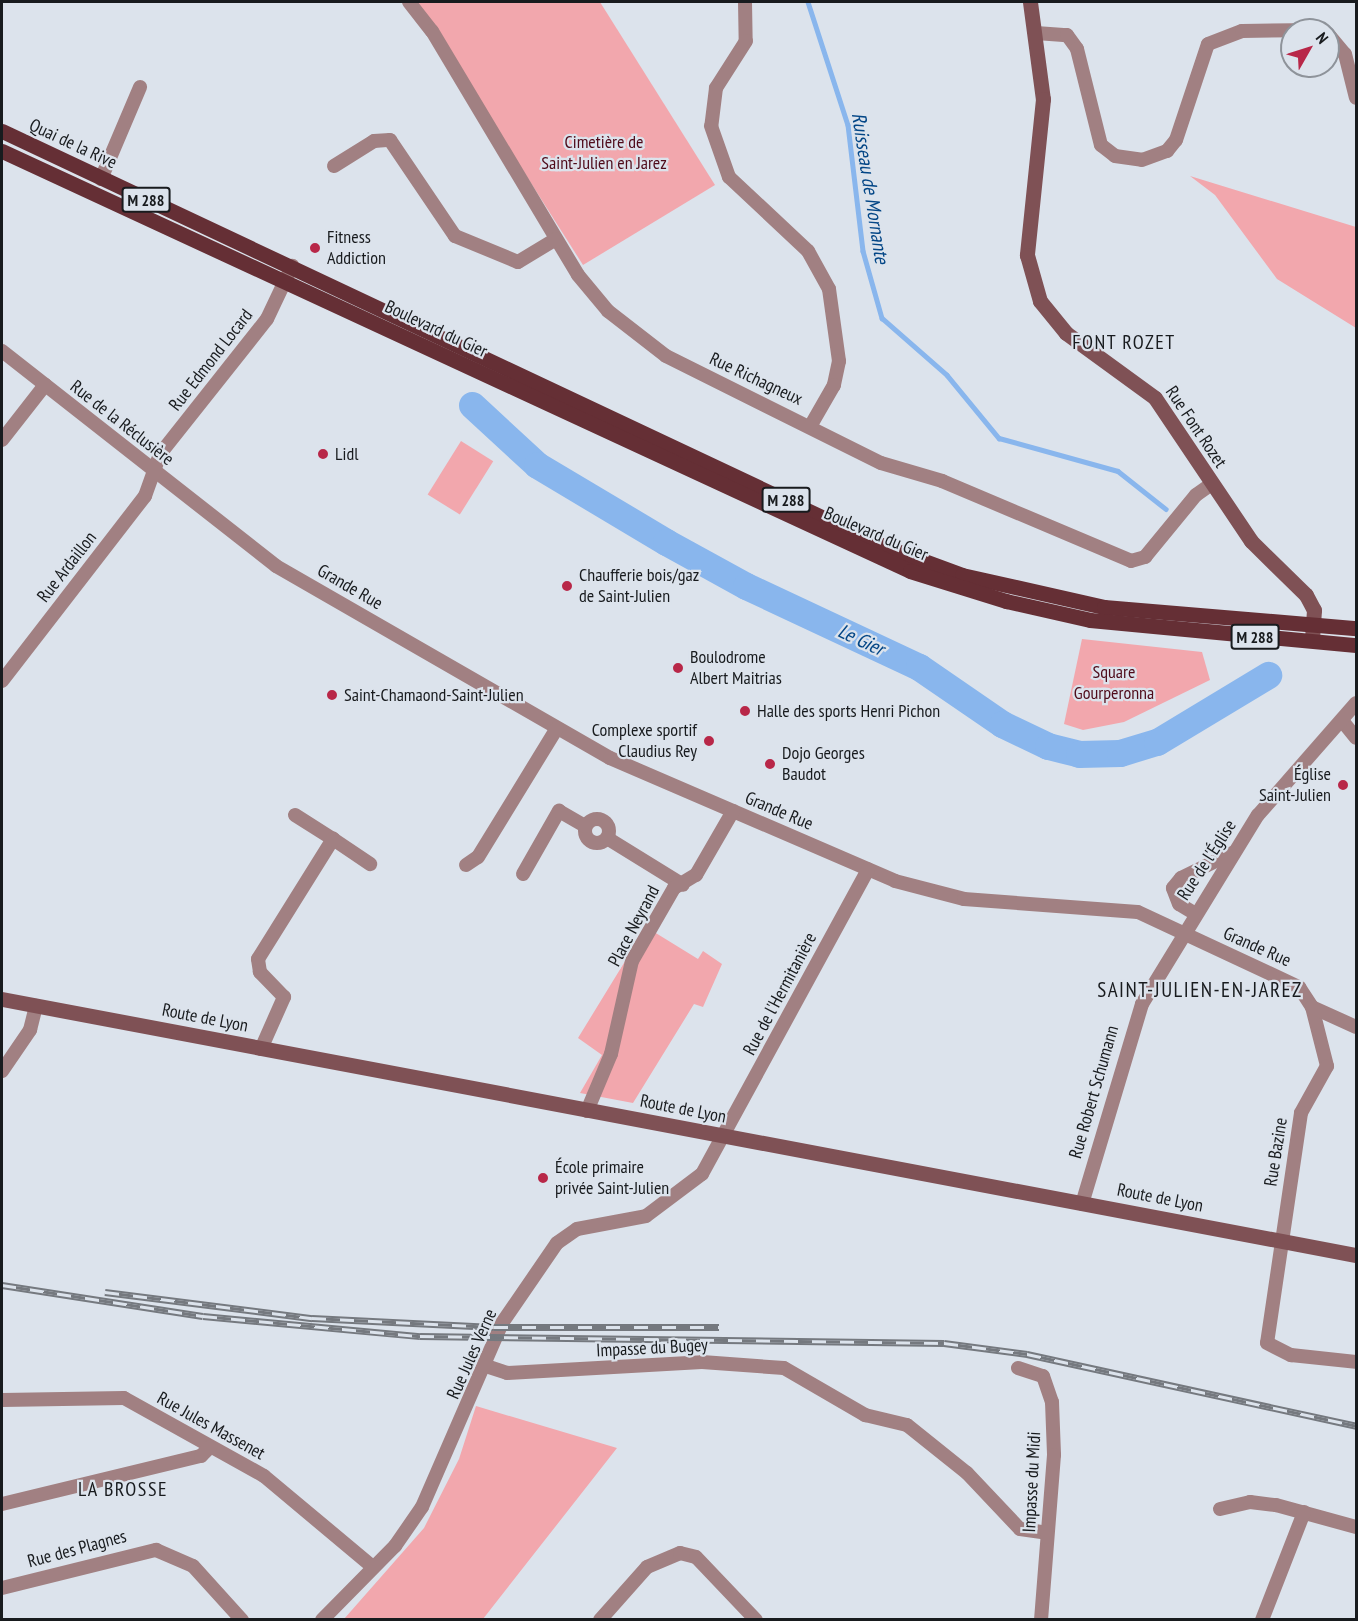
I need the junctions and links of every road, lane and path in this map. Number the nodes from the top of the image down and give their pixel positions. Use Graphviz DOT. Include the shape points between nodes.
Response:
graph roads {
  1 [pos="409,2"];
  2 [pos="745,2"];
  3 [pos="1030,2"];
  4 [pos="1280,30"];
  5 [pos="1036,33"];
  6 [pos="1340,48"];
  7 [pos="140,87"];
  8 [pos="1356,98"];
  9 [pos="2,131"];
  10 [pos="2,151"];
  11 [pos="334,166"];
  12 [pos="101,179"];
  13 [pos="556,239"];
  14 [pos="291,266"];
  15 [pos="285,281"];
  16 [pos="2,351"];
  17 [pos="45,385"];
  18 [pos="811,425"];
  19 [pos="2,440"];
  20 [pos="155,472"];
  21 [pos="1212,484"];
  22 [pos="220,523"];
  23 [pos="1313,624"];
  24 [pos="1356,628"];
  25 [pos="1312,641"];
  26 [pos="1356,645"];
  27 [pos="2,681"];
  28 [pos="1356,703"];
  29 [pos="1344,723"];
  30 [pos="557,728"];
  31 [pos="1356,738"];
  32 [pos="733,811"];
  33 [pos="295,815"];
  34 [pos="333,839"];
  35 [pos="1232,853"];
  36 [pos="370,864"];
  37 [pos="466,866"];
  38 [pos="868,869"];
  39 [pos="523,874"];
  40 [pos="683,885"];
  41 [pos="1194,913"];
  42 [pos="1183,931"];
  43 [pos="2,999"];
  44 [pos="36,1006"];
  45 [pos="1312,1007"];
  46 [pos="1356,1027"];
  47 [pos="261,1049"];
  48 [pos="2,1071"];
  49 [pos="587,1111"];
  50 [pos="725,1137"];
  51 [pos="1082,1204"];
  52 [pos="1281,1241"];
  53 [pos="1356,1255"];
  54 [pos="1356,1362"];
  55 [pos="486,1366"];
  56 [pos="1018,1368"];
  57 [pos="2,1400"];
  58 [pos="210,1447"];
  59 [pos="2,1504"];
  60 [pos="1220,1509"];
  61 [pos="1304,1512"];
  62 [pos="1356,1527"];
  63 [pos="1047,1533"];
  64 [pos="373,1567"];
  65 [pos="2,1588"];
  66 [pos="242,1620"];
  67 [pos="322,1620"];
  68 [pos="600,1620"];
  69 [pos="756,1620"];
  70 [pos="1041,1620"];
  71 [pos="1262,1620"];
  1 -- 13 [label="street, Rue Richagneux" via="432,31"];
  2 -- 18 [label="street" via="746,41 716,88 711,126 729,177 808,251 829,290 839,361 834,386"];
  3 -- 5 [label="main road, Rue Font Rozet"];
  4 -- 5 [label="street" via="1242,31 1208,44 1176,140 1167,151 1142,160 1115,156 1101,145 1077,49 1067,35"];
  5 -- 21 [label="main road, Rue Font Rozet" via="1043,99 1027,255 1032,283 1066,333 1155,398"];
  6 -- 8 [label="street"];
  7 -- 12 [label="street"];
  9 -- 12 [label="main road, Quai de la Rive / M 288"];
  10 -- 15 [label="main road, Quai de la Rive / M 288"];
  11 -- 13 [label="street" via="374,141 390,140 455,236 518,262"];
  12 -- 14 [label="main road, Quai de la Rive / M 288"];
  13 -- 18 [label="street, Rue Richagneux" via="608,311 666,356"];
  14 -- 15 [label="street, Rue Edmond Locard"];
  14 -- 23 [label="main road, Boulevard du Gier / M 288" via="881,545 962,575 1104,607"];
  15 -- 20 [label="street, Rue Edmond Locard" via="267,320 160,454"];
  15 -- 25 [label="main road, Boulevard du Gier / M 288" via="910,571 1006,601 1090,620"];
  16 -- 17 [label="street, Rue de la Réclusière"];
  17 -- 19 [label="street"];
  17 -- 20 [label="street, Rue de la Réclusière"];
  18 -- 21 [label="street, Rue Richagneux" via="894,469 942,481 1131,561 1145,557 1182,510"];
  20 -- 22 [label="street, Rue de la Réclusière"];
  20 -- 27 [label="street, Rue Ardaillon" via="145,496"];
  21 -- 23 [label="main road, Rue Font Rozet" via="1251,541 1306,595"];
  22 -- 30 [label="street, Grande Rue" via="276,566"];
  23 -- 24 [label="main road, Boulevard du Gier / M 288"];
  23 -- 25 [label="main road, Rue Font Rozet"];
  25 -- 26 [label="main road, Boulevard du Gier / M 288"];
  28 -- 29 [label="street, Rue de l'Église"];
  29 -- 31 [label="street"];
  29 -- 35 [label="street, Rue de l'Église" via="1263,808"];
  30 -- 32 [label="street, Grande Rue" via="610,758"];
  30 -- 37 [label="street" via="478,857"];
  32 -- 38 [label="street, Grande Rue"];
  32 -- 40 [label="street, Place Neyrand" via="696,875"];
  33 -- 34 [label="street"];
  34 -- 36 [label="street"];
  34 -- 47 [label="street" via="258,959 260,972 284,997"];
  35 -- 41 [label="street, Rue de l'Église"];
  35 -- 41 [label="street" via="1181,878 1173,898"];
  38 -- 42 [label="street, Grande Rue" via="938,894 1119,908"];
  38 -- 50 [label="street, Rue de l'Hermitanière"];
  39 -- 40 [label="street" via="559,811 585,826 593,843 607,838"];
  40 -- 49 [label="street, Place Neyrand" via="674,888 626,975 611,1054"];
  41 -- 42 [label="street, Rue de l'Église"];
  42 -- 45 [label="street, Grande Rue" via="1290,981"];
  42 -- 51 [label="street, Rue Robert Schumann" via="1133,1023"];
  43 -- 44 [label="main road, Route de Lyon"];
  44 -- 47 [label="main road, Route de Lyon"];
  44 -- 48 [label="street" via="30,1030"];
  45 -- 46 [label="street, Grande Rue"];
  45 -- 52 [label="street, Rue Bazine" via="1327,1065 1299,1123"];
  47 -- 49 [label="main road, Route de Lyon"];
  49 -- 50 [label="main road, Route de Lyon"];
  50 -- 51 [label="main road, Route de Lyon"];
  50 -- 55 [label="street, Rue Jules Verne" via="702,1174 675,1198 637,1220 577,1229 557,1243 502,1323"];
  51 -- 52 [label="main road, Route de Lyon"];
  52 -- 53 [label="main road, Route de Lyon"];
  52 -- 54 [label="street, Rue Bazine" via="1268,1343 1291,1355"];
  55 -- 63 [label="street, Impasse du Bugey" via="516,1373 689,1362 759,1364 817,1383 865,1414 907,1425 967,1473 1020,1529"];
  55 -- 64 [label="street, Rue Jules Verne" via="422,1507"];
  56 -- 63 [label="street, Impasse du Midi" via="1043,1376 1051,1391 1054,1455"];
  57 -- 58 [label="street, Rue Jules Massenet" via="118,1396"];
  58 -- 59 [label="street" via="191,1459"];
  58 -- 64 [label="street, Rue Jules Massenet" via="282,1490"];
  60 -- 61 [label="street" via="1250,1502"];
  61 -- 62 [label="street"];
  61 -- 71 [label="street"];
  63 -- 70 [label="street, Impasse du Midi"];
  64 -- 67 [label="street, Rue Jules Verne"];
  65 -- 66 [label="street, Rue des Plagnes" via="156,1550 193,1566"];
  68 -- 69 [label="street" via="647,1567 680,1553 696,1557"];
}
